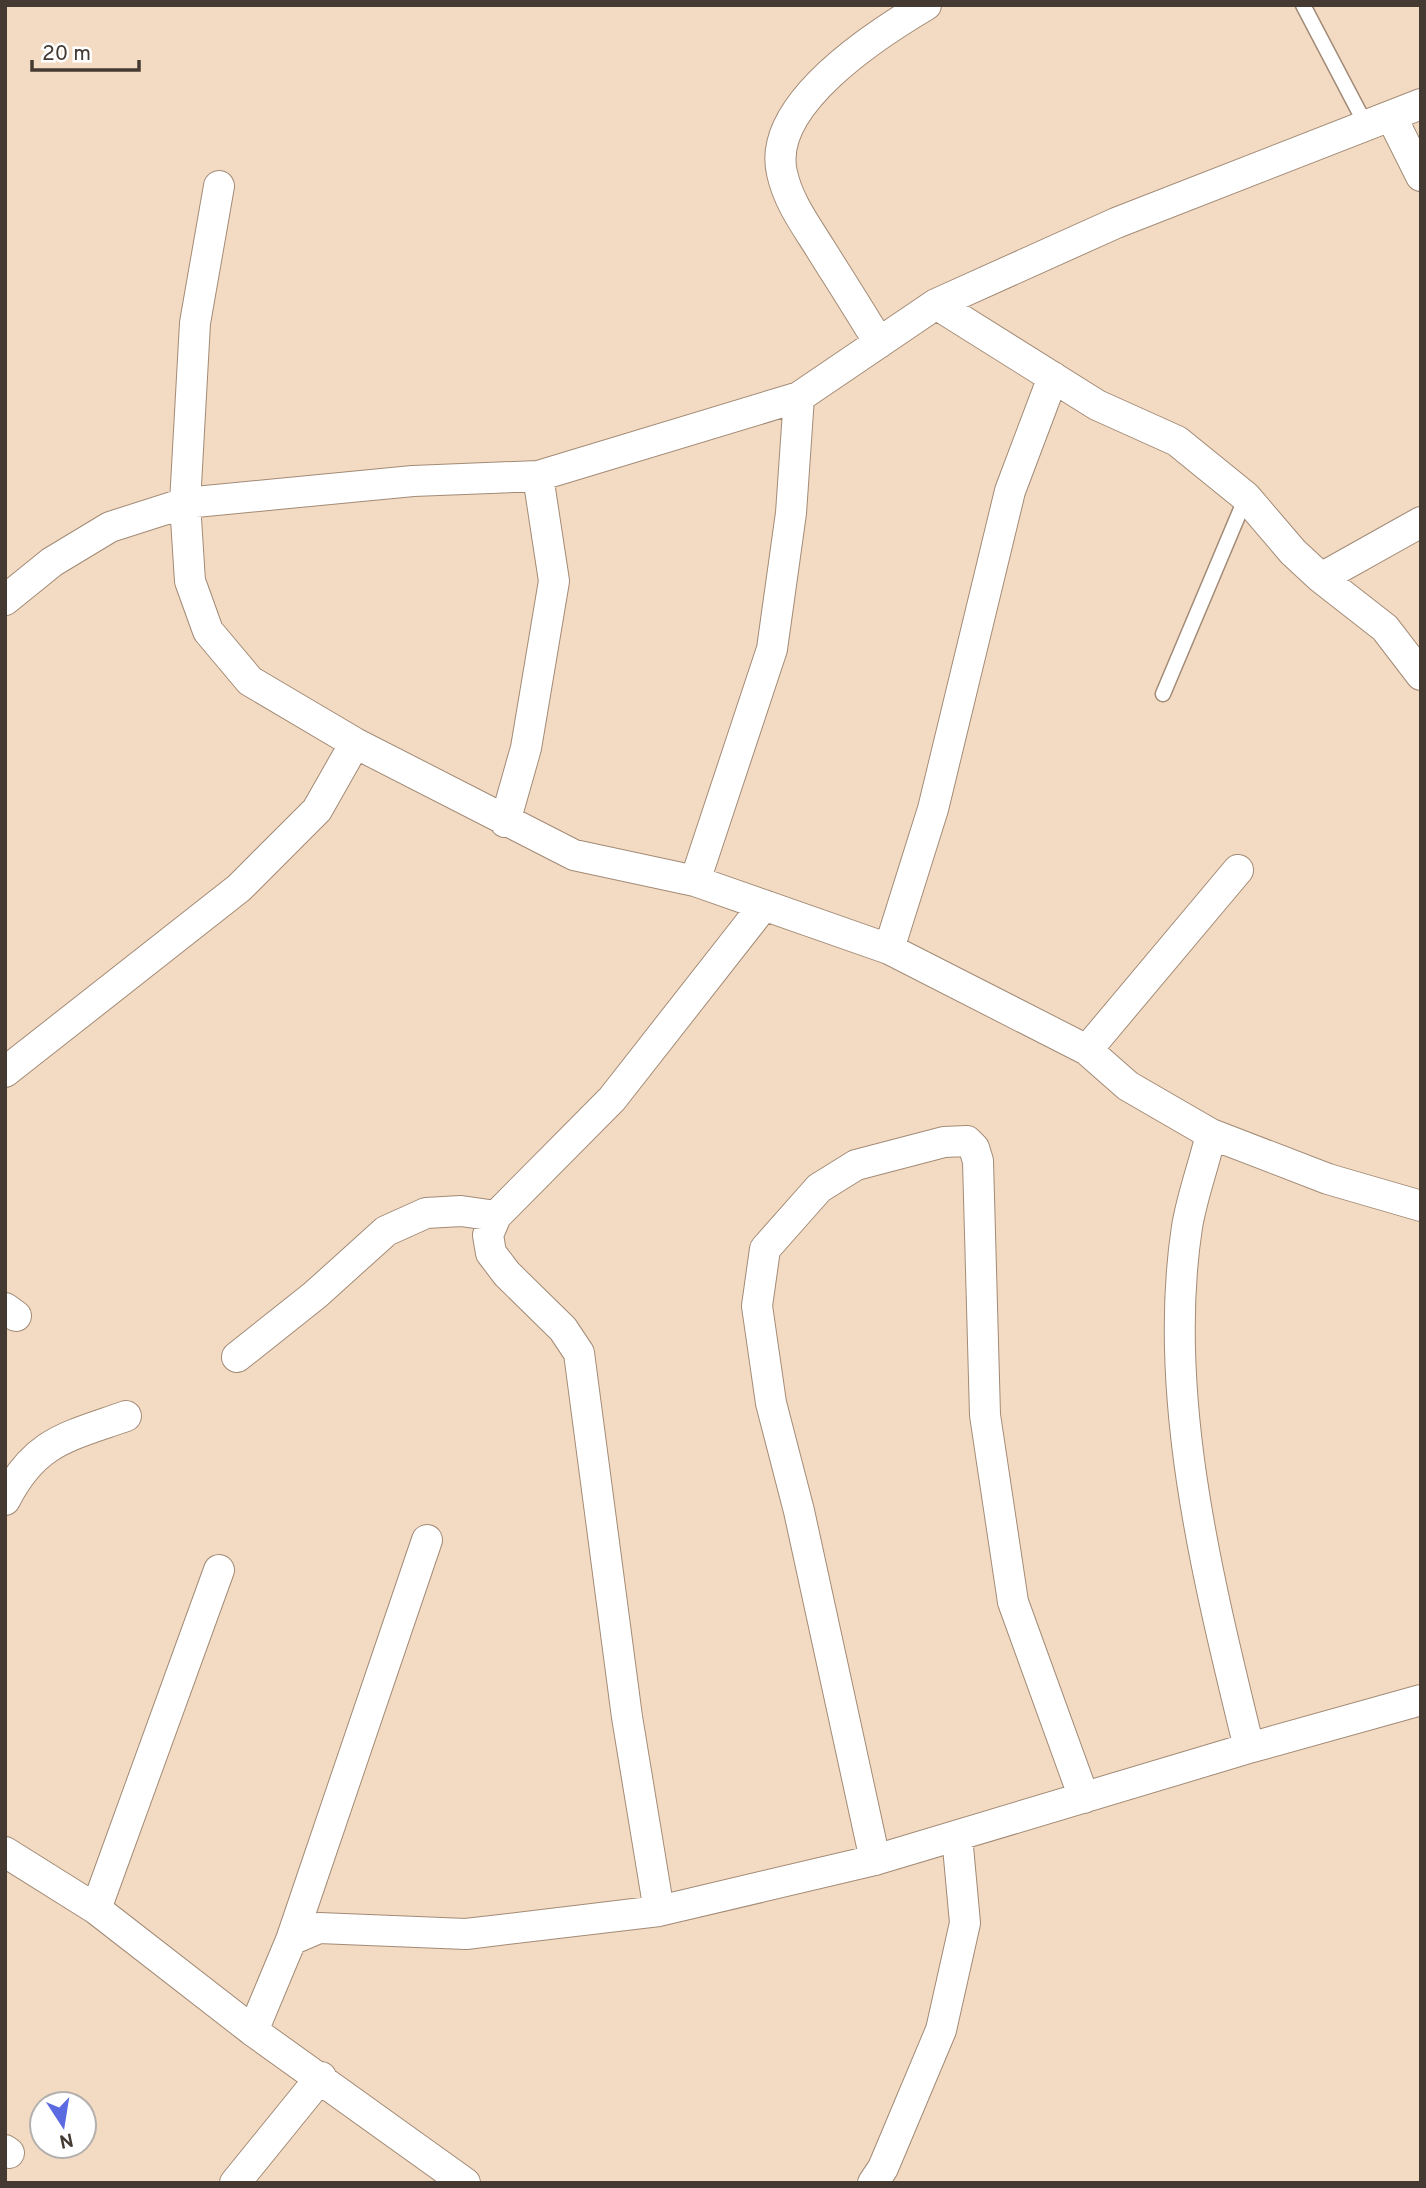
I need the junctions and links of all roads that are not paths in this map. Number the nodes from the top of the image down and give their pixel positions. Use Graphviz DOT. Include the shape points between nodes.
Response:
graph roads {
  1 [pos="926,5"];
  2 [pos="1303,5"];
  3 [pos="1421,104"];
  4 [pos="1379,122"];
  5 [pos="1421,176"];
  6 [pos="219,186"];
  7 [pos="936,304"];
  8 [pos="879,343"];
  9 [pos="1053,377"];
  10 [pos="799,397"];
  11 [pos="538,476"];
  12 [pos="1245,497"];
  13 [pos="185,503"];
  14 [pos="1421,522"];
  15 [pos="1321,578"];
  16 [pos="6,598"];
  17 [pos="1421,675"];
  18 [pos="1163,694"];
  19 [pos="355,743"];
  20 [pos="505,822"];
  21 [pos="1238,870"];
  22 [pos="695,881"];
  23 [pos="764,905"];
  24 [pos="889,949"];
  25 [pos="1087,1050"];
  26 [pos="5,1072"];
  27 [pos="1212,1134"];
  28 [pos="1421,1206"];
  29 [pos="496,1216"];
  30 [pos="237,1357"];
  31 [pos="126,1416"];
  32 [pos="5,1500"];
  33 [pos="427,1540"];
  34 [pos="219,1570"];
  35 [pos="1421,1700"];
  36 [pos="1249,1748"];
  37 [pos="1084,1798"];
  38 [pos="957,1836"];
  39 [pos="5,1852"];
  40 [pos="875,1860"];
  41 [pos="96,1909"];
  42 [pos="659,1911"];
  43 [pos="290,1940"];
  44 [pos="253,2031"];
  45 [pos="321,2077"];
  46 [pos="235,2183"];
  47 [pos="465,2183"];
  48 [pos="873,2183"];
  1 -- 8 [label="street" via="878,33 813,89 782,139 781,170 791,201"];
  2 -- 4 [label="lane"];
  3 -- 4 [label="street"];
  4 -- 5 [label="street"];
  4 -- 7 [label="street" via="1116,223"];
  6 -- 13 [label="street" via="195,323"];
  7 -- 8 [label="street"];
  7 -- 9 [label="street"];
  8 -- 10 [label="street"];
  9 -- 12 [label="street" via="1097,405 1177,441"];
  9 -- 24 [label="street" via="1010,491 933,809"];
  10 -- 11 [label="street"];
  10 -- 22 [label="street" via="791,513 772,649"];
  11 -- 13 [label="street" via="413,481"];
  11 -- 20 [label="street" via="554,581 526,748"];
  12 -- 15 [label="street"];
  12 -- 18 [label="lane"];
  13 -- 16 [label="street" via="110,527 52,562"];
  13 -- 19 [label="street" via="190,581 208,631 250,681"];
  14 -- 15 [label="street"];
  15 -- 17 [label="street" via="1385,628"];
  19 -- 20 [label="street"];
  19 -- 26 [label="street" via="317,810 239,888"];
  20 -- 22 [label="street" via="573,855"];
  21 -- 25 [label="street"];
  22 -- 23 [label="street"];
  23 -- 24 [label="street"];
  23 -- 29 [label="street" via="612,1099"];
  24 -- 25 [label="street"];
  25 -- 27 [label="street" via="1128,1086"];
  27 -- 28 [label="street" via="1328,1179"];
  27 -- 36 [label="street" via="1187,1227 1181,1324 1183,1426 1219,1624"];
  29 -- 30 [label="street" via="426,1213 386,1231"];
  29 -- 42 [label="street" via="488,1235 491,1253 563,1329 579,1353"];
  31 -- 32 [label="street" via="52,1442 20,1472"];
  33 -- 43 [label="street"];
  34 -- 41 [label="street"];
  35 -- 36 [label="street"];
  36 -- 37 [label="street"];
  37 -- 38 [label="street"];
  37 -- 40 [label="street" via="1013,1602 985,1415 974,1148 967,1142 944,1142 856,1165 819,1188 765,1249 757,1306 771,1403"];
  38 -- 40 [label="street"];
  38 -- 48 [label="street" via="965,1923 941,2030"];
  39 -- 41 [label="street"];
  40 -- 42 [label="street"];
  41 -- 44 [label="street"];
  42 -- 43 [label="street" via="467,1934 318,1928"];
  43 -- 44 [label="street"];
  44 -- 45 [label="street"];
  45 -- 46 [label="street"];
  45 -- 47 [label="street"];
}
